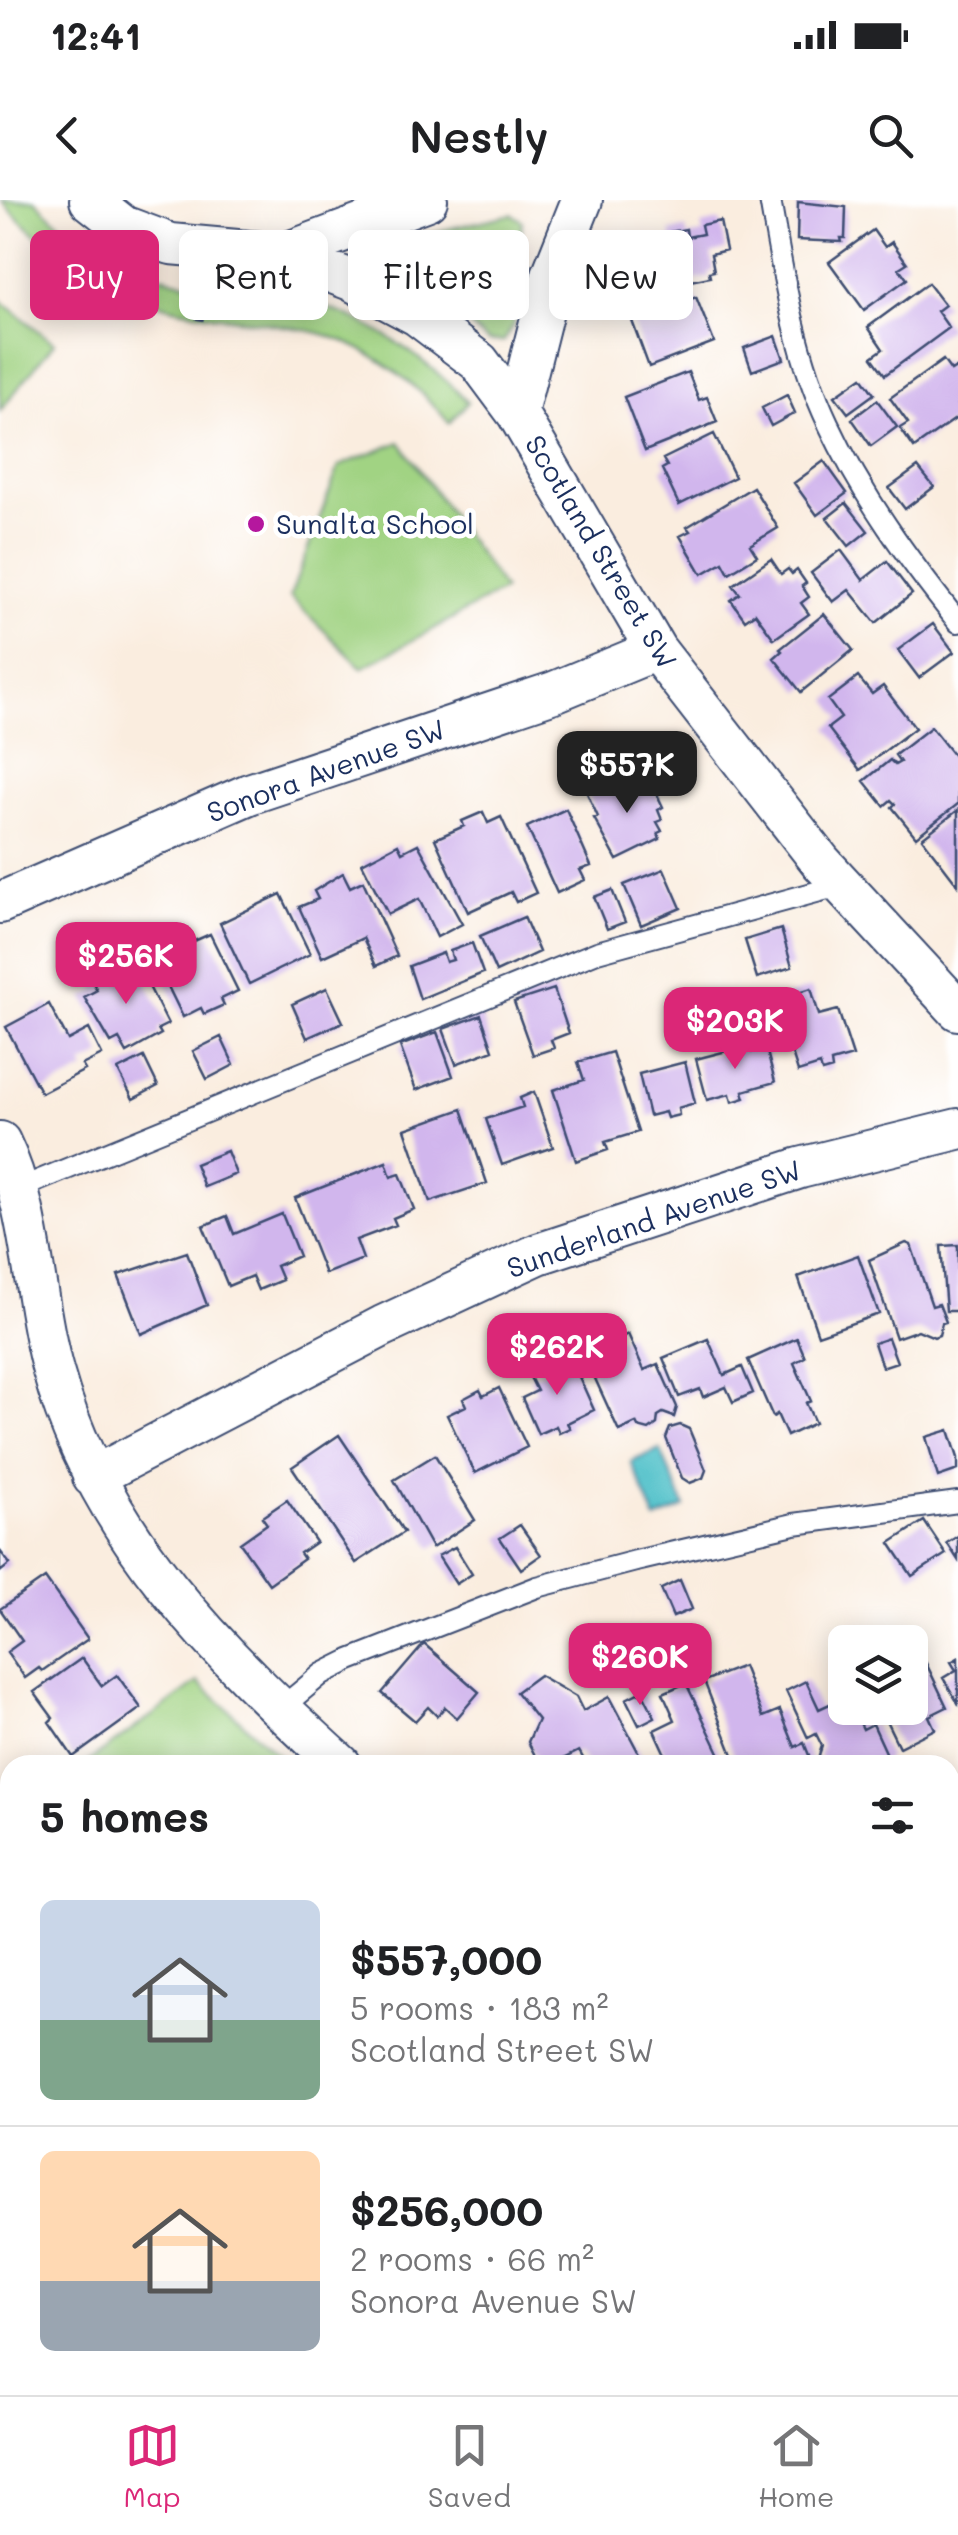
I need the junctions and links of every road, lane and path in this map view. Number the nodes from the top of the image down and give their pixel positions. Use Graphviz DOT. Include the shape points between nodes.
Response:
graph roads {
  1 [pos="90,200"];
  2 [pos="427,200"];
  3 [pos="582,200"];
  4 [pos="770,200"];
  5 [pos="328,237"];
  6 [pos="179,245"];
  7 [pos="328,271"];
  8 [pos="517,413"];
  9 [pos="958,622"];
  10 [pos="656,650"];
  11 [pos="842,885"];
  12 [pos="0,904"];
  13 [pos="958,1010"];
  14 [pos="958,1129"];
  15 [pos="0,1142"];
  16 [pos="18,1189"];
  17 [pos="94,1476"];
  18 [pos="958,1502"];
  19 [pos="280,1709"];
  20 [pos="329,1755"];
  1 -- 6 [label="street, Scotland Street SW" via="123,226"];
  2 -- 5 [label="street"];
  3 -- 8 [label="street, Scotland Street SW" via="552,275"];
  4 -- 9 [label="lane" via="801,348 826,420 864,493"];
  7 -- 8 [label="street, Scotland Street SW" via="417,315 479,362"];
  8 -- 10 [label="street, Scotland Street SW"];
  10 -- 11 [label="street, Scotland Street SW"];
  10 -- 12 [label="street, Sonora Avenue SW" via="554,692 249,794"];
  11 -- 13 [label="street, Scotland Street SW"];
  11 -- 16 [label="lane" via="596,952"];
  14 -- 17 [label="street, Sunderland Avenue SW" via="800,1168 538,1254"];
  15 -- 16 [label="street"];
  16 -- 17 [label="street" via="51,1365 64,1413"];
  17 -- 19 [label="street" via="160,1581"];
  18 -- 19 [label="lane" via="794,1524 537,1587 350,1660"];
  19 -- 20 [label="street"];
}
